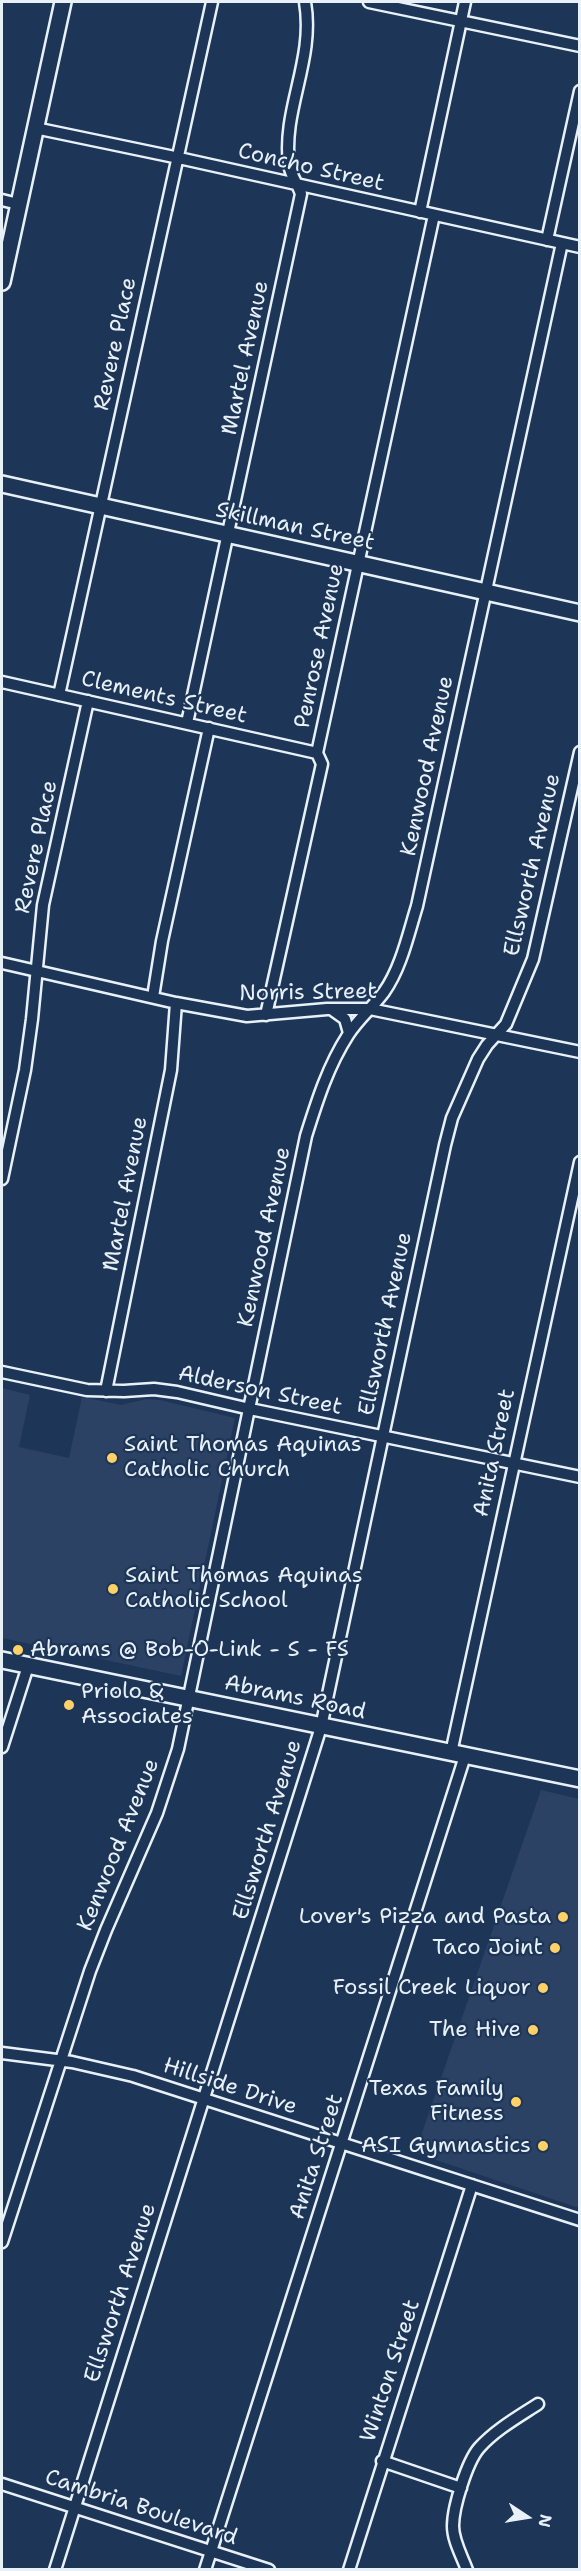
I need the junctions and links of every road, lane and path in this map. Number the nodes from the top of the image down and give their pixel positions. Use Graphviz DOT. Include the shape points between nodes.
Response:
graph roads {
  1 [pos="63,2"];
  2 [pos="212,2"];
  3 [pos="304,2"];
  4 [pos="369,2"];
  5 [pos="465,2"];
  6 [pos="461,20"];
  7 [pos="579,46"];
  8 [pos="579,91"];
  9 [pos="34,128"];
  10 [pos="179,158"];
  11 [pos="298,186"];
  12 [pos="2,200"];
  13 [pos="18,204"];
  14 [pos="420,212"];
  15 [pos="434,215"];
  16 [pos="547,240"];
  17 [pos="562,243"];
  18 [pos="579,247"];
  19 [pos="2,282"];
  20 [pos="2,484"];
  21 [pos="100,507"];
  22 [pos="228,535"];
  23 [pos="358,564"];
  24 [pos="486,592"];
  25 [pos="579,614"];
  26 [pos="2,682"];
  27 [pos="59,695"];
  28 [pos="88,701"];
  29 [pos="187,723"];
  30 [pos="208,728"];
  31 [pos="579,752"];
  32 [pos="317,753"];
  33 [pos="2,963"];
  34 [pos="35,970"];
  35 [pos="153,997"];
  36 [pos="176,1003"];
  37 [pos="331,1009"];
  38 [pos="370,1009"];
  39 [pos="266,1015"];
  40 [pos="349,1033"];
  41 [pos="496,1034"];
  42 [pos="579,1052"];
  43 [pos="579,1162"];
  44 [pos="2,1179"];
  45 [pos="2,1372"];
  46 [pos="106,1391"];
  47 [pos="250,1409"];
  48 [pos="382,1436"];
  49 [pos="513,1464"];
  50 [pos="579,1478"];
  51 [pos="2,1660"];
  52 [pos="28,1666"];
  53 [pos="189,1699"];
  54 [pos="321,1727"];
  55 [pos="2,1747"];
  56 [pos="458,1755"];
  57 [pos="579,1779"];
  58 [pos="2,2053"];
  59 [pos="60,2060"];
  60 [pos="204,2099"];
  61 [pos="342,2144"];
  62 [pos="472,2185"];
  63 [pos="579,2220"];
  64 [pos="2,2242"];
  65 [pos="538,2404"];
  66 [pos="382,2461"];
  67 [pos="2,2484"];
  68 [pos="461,2488"];
  69 [pos="74,2508"];
  70 [pos="211,2551"];
  71 [pos="55,2570"];
  72 [pos="205,2570"];
  73 [pos="269,2570"];
  74 [pos="349,2570"];
  75 [pos="467,2570"];
  1 -- 9 [label="main road"];
  2 -- 10 [label="street, Revere Place"];
  3 -- 11 [label="street, Martel Avenue" via="307,45 288,149 289,166"];
  4 -- 6 [label="street"];
  5 -- 6 [label="street"];
  6 -- 7 [label="street"];
  6 -- 14 [label="street"];
  8 -- 16 [label="street"];
  9 -- 10 [label="street, Concho Street"];
  9 -- 13 [label="main road"];
  10 -- 11 [label="street, Concho Street"];
  10 -- 21 [label="street, Revere Place"];
  11 -- 14 [label="street, Concho Street"];
  11 -- 22 [label="street, Martel Avenue" via="301,194"];
  12 -- 13 [label="street"];
  13 -- 19 [label="main road"];
  14 -- 15 [label="street, Concho Street"];
  15 -- 16 [label="street, Concho Street"];
  15 -- 23 [label="street, Penrose Avenue"];
  16 -- 17 [label="street, Concho Street"];
  17 -- 18 [label="street, Concho Street"];
  17 -- 24 [label="street, Kenwood Avenue"];
  20 -- 21 [label="main road, Skillman Street"];
  21 -- 22 [label="main road, Skillman Street"];
  21 -- 27 [label="street, Revere Place"];
  22 -- 23 [label="main road, Skillman Street"];
  22 -- 29 [label="street, Martel Avenue"];
  23 -- 24 [label="main road, Skillman Street"];
  23 -- 32 [label="street, Penrose Avenue"];
  24 -- 25 [label="main road, Skillman Street"];
  24 -- 38 [label="street, Kenwood Avenue" via="417,906 394,974"];
  26 -- 27 [label="street, Clements Street"];
  27 -- 28 [label="street, Clements Street"];
  28 -- 29 [label="street, Clements Street"];
  28 -- 34 [label="street, Revere Place" via="43,905"];
  29 -- 30 [label="street, Clements Street"];
  30 -- 32 [label="street, Clements Street"];
  30 -- 35 [label="street"];
  31 -- 41 [label="street, Ellsworth Avenue" via="533,959 506,1024"];
  32 -- 39 [label="street, Penrose Avenue" via="322,764"];
  33 -- 34 [label="street, Norris Street"];
  34 -- 35 [label="street, Norris Street"];
  34 -- 44 [label="street, Revere Place" via="25,1070"];
  35 -- 36 [label="street, Norris Street"];
  36 -- 39 [label="street, Norris Street" via="247,1016"];
  36 -- 46 [label="street, Martel Avenue" via="171,1070"];
  37 -- 38 [label="street, Norris Street"];
  37 -- 39 [label="street, Norris Street"];
  37 -- 40 [label="street" via="345,1019"];
  38 -- 40 [label="street, Kenwood Avenue"];
  38 -- 41 [label="street, Norris Street"];
  40 -- 47 [label="street, Kenwood Avenue" via="329,1070 306,1136"];
  41 -- 42 [label="street, Norris Street"];
  41 -- 48 [label="street, Ellsworth Avenue" via="478,1059 453,1118"];
  43 -- 49 [label="street, Anita Street"];
  45 -- 46 [label="street, Alderson Street"];
  46 -- 47 [label="street, Alderson Street" via="154,1389"];
  47 -- 48 [label="street, Alderson Street"];
  47 -- 53 [label="street, Kenwood Avenue"];
  48 -- 49 [label="street, Alderson Street"];
  48 -- 54 [label="street, Ellsworth Avenue"];
  49 -- 50 [label="street, Alderson Street"];
  49 -- 56 [label="street, Anita Street"];
  51 -- 52 [label="main road, Abrams Road"];
  52 -- 53 [label="main road, Abrams Road"];
  52 -- 55 [label="street"];
  53 -- 54 [label="main road, Abrams Road"];
  53 -- 59 [label="street, Kenwood Avenue" via="157,1813 106,1929"];
  54 -- 56 [label="main road, Abrams Road"];
  54 -- 60 [label="street, Ellsworth Avenue"];
  56 -- 57 [label="main road, Abrams Road"];
  56 -- 61 [label="street, Anita Street"];
  58 -- 59 [label="street, Hillside Drive"];
  59 -- 60 [label="street, Hillside Drive" via="103,2068"];
  59 -- 64 [label="street, Kenwood Avenue"];
  60 -- 61 [label="street, Hillside Drive"];
  60 -- 69 [label="street, Ellsworth Avenue"];
  61 -- 62 [label="street, Hillside Drive"];
  61 -- 70 [label="street, Anita Street"];
  62 -- 63 [label="street, Hillside Drive"];
  62 -- 66 [label="street, Winton Street"];
  65 -- 68 [label="street" via="477,2450"];
  66 -- 68 [label="street"];
  66 -- 74 [label="street, Winton Street"];
  67 -- 69 [label="street, Cambria Boulevard"];
  68 -- 75 [label="street" via="453,2526"];
  69 -- 70 [label="street, Cambria Boulevard"];
  69 -- 71 [label="street, Ellsworth Avenue"];
  70 -- 72 [label="street, Anita Street"];
  70 -- 73 [label="street, Cambria Boulevard"];
}
